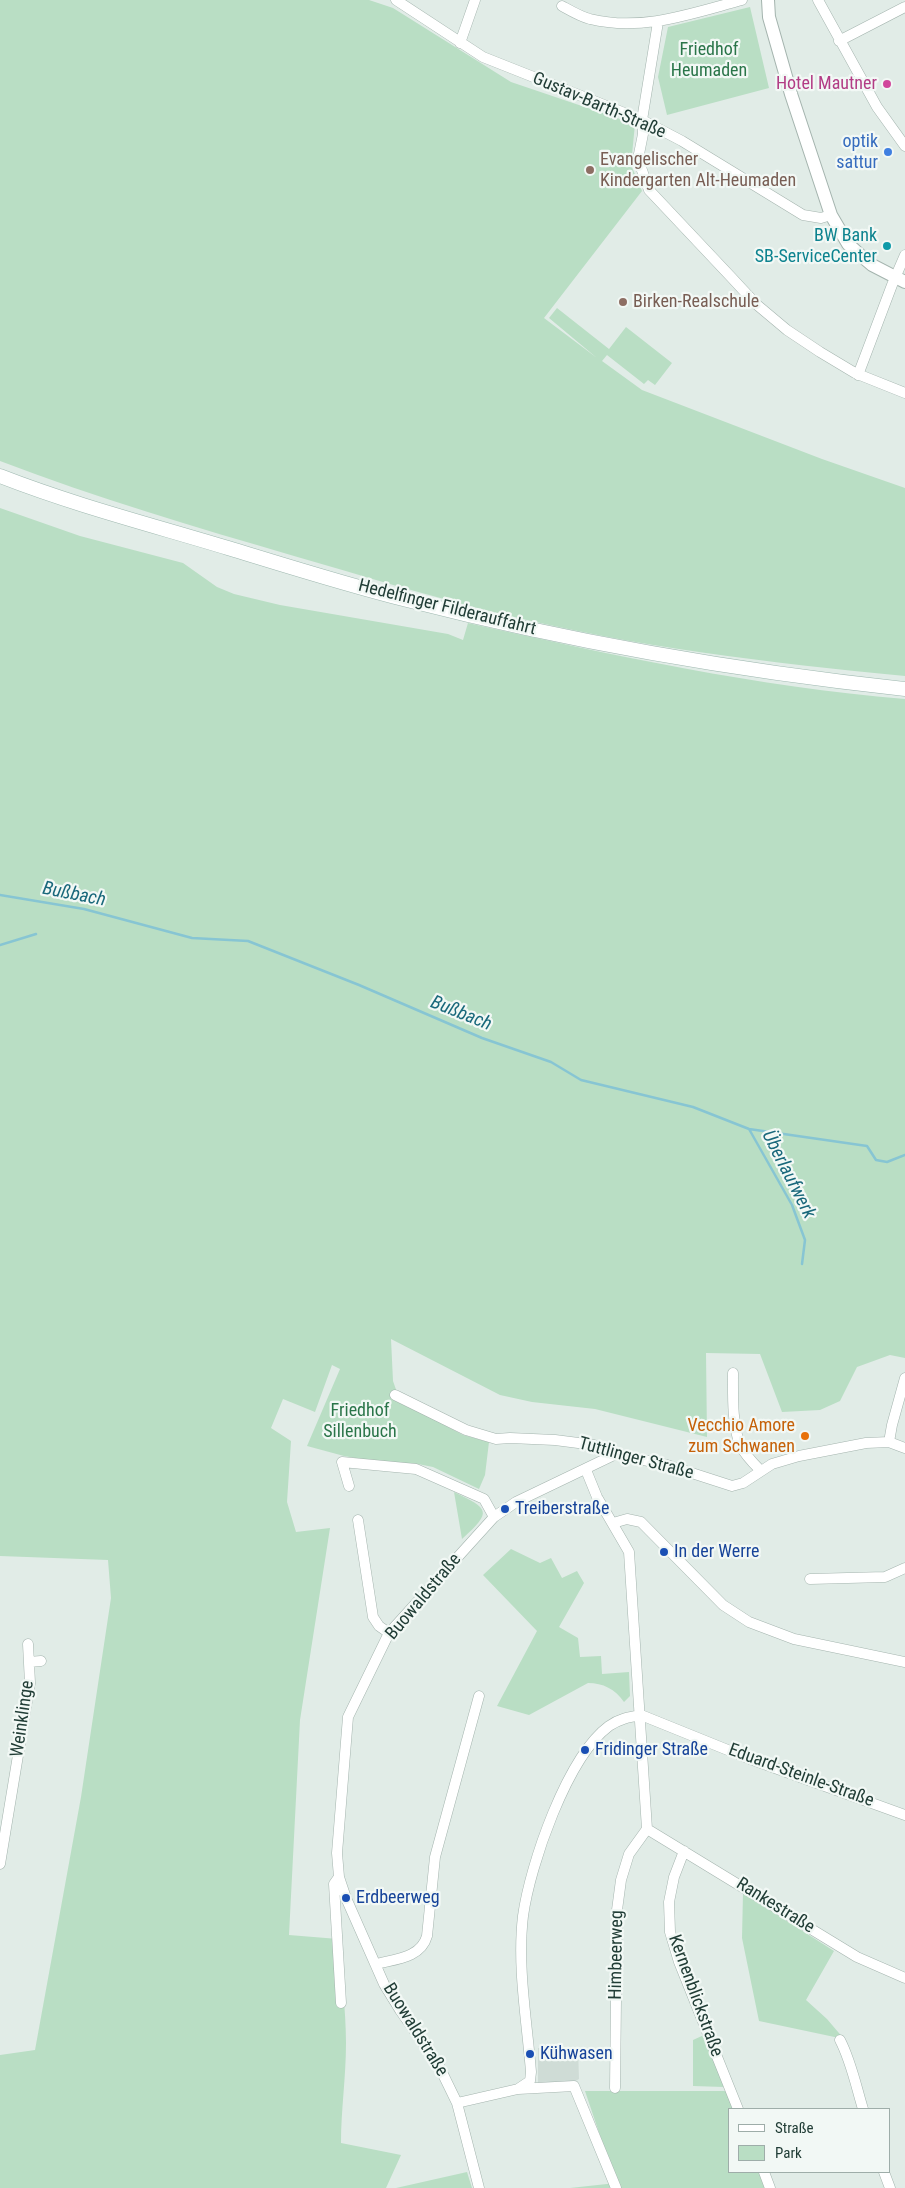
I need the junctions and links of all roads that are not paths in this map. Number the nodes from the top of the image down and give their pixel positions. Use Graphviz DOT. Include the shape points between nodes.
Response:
graph roads {
  1 [pos="396,0"];
  2 [pos="474,0"];
  3 [pos="742,0"];
  4 [pos="768,0"];
  5 [pos="818,0"];
  6 [pos="562,6"];
  7 [pos="905,7"];
  8 [pos="658,22"];
  9 [pos="839,41"];
  10 [pos="460,43"];
  11 [pos="642,120"];
  12 [pos="905,146"];
  13 [pos="831,215"];
  14 [pos="905,255"];
  15 [pos="900,279"];
  16 [pos="858,375"];
  17 [pos="905,393"];
  18 [pos="0,476"];
  19 [pos="905,689"];
  20 [pos="733,1373"];
  21 [pos="905,1378"];
  22 [pos="395,1395"];
  23 [pos="889,1442"];
  24 [pos="905,1448"];
  25 [pos="616,1454"];
  26 [pos="586,1470"];
  27 [pos="760,1470"];
  28 [pos="349,1486"];
  29 [pos="494,1517"];
  30 [pos="358,1520"];
  31 [pos="613,1522"];
  32 [pos="905,1568"];
  33 [pos="810,1579"];
  34 [pos="389,1633"];
  35 [pos="28,1644"];
  36 [pos="41,1661"];
  37 [pos="29,1662"];
  38 [pos="905,1662"];
  39 [pos="480,1696"];
  40 [pos="641,1714"];
  41 [pos="905,1815"];
  42 [pos="647,1829"];
  43 [pos="684,1852"];
  44 [pos="0,1864"];
  45 [pos="339,1877"];
  46 [pos="376,1964"];
  47 [pos="905,1978"];
  48 [pos="341,2003"];
  49 [pos="840,2040"];
  50 [pos="615,2088"];
  51 [pos="518,2089"];
  52 [pos="458,2102"];
  53 [pos="738,2108"];
  54 [pos="863,2108"];
  55 [pos="764,2173"];
  56 [pos="884,2173"];
  57 [pos="479,2188"];
  58 [pos="616,2188"];
  59 [pos="770,2188"];
  60 [pos="890,2188"];
  1 -- 10 [label="street, Gustav-Barth-Straße"];
  2 -- 10 [label="street"];
  3 -- 8 [label="street"];
  4 -- 13 [label="street" via="769,17 791,94"];
  5 -- 9 [label="street"];
  6 -- 8 [label="street" via="589,19 621,24"];
  7 -- 9 [label="street"];
  8 -- 11 [label="street"];
  9 -- 12 [label="street" via="877,107"];
  10 -- 11 [label="street, Gustav-Barth-Straße" via="513,70"];
  11 -- 13 [label="street, Gustav-Barth-Straße" via="803,215 821,218"];
  11 -- 16 [label="street" via="638,159 648,190 756,304 787,330"];
  13 -- 15 [label="street" via="844,238 859,254"];
  14 -- 15 [label="street"];
  15 -- 16 [label="street"];
  16 -- 17 [label="street"];
  18 -- 19 [label="main road, Hedelfinger Filderauffahrt" via="73,501 406,600 668,656"];
  20 -- 27 [label="street" via="739,1440"];
  21 -- 23 [label="street"];
  22 -- 25 [label="street, Tuttlinger Straße" via="466,1430 496,1439 594,1445"];
  23 -- 24 [label="street, Tuttlinger Straße"];
  23 -- 27 [label="street, Tuttlinger Straße" via="807,1454"];
  25 -- 26 [label="street, Buowaldstraße"];
  25 -- 27 [label="street, Tuttlinger Straße" via="668,1464 732,1486"];
  26 -- 29 [label="street, Buowaldstraße" via="516,1502"];
  26 -- 31 [label="street" via="596,1497"];
  28 -- 29 [label="street" via="342,1462 416,1469 484,1498"];
  29 -- 34 [label="street, Buowaldstraße"];
  30 -- 34 [label="street" via="373,1617"];
  31 -- 38 [label="street" via="627,1518 641,1522 723,1605 749,1622 794,1639"];
  31 -- 40 [label="street" via="629,1552"];
  32 -- 33 [label="street" via="884,1577"];
  34 -- 45 [label="street, Buowaldstraße" via="348,1717 337,1853"];
  35 -- 37 [label="street, Weinklinge"];
  36 -- 37 [label="street, Weinklinge"];
  37 -- 44 [label="street, Weinklinge" via="30,1683"];
  39 -- 46 [label="street" via="435,1857 425,1945 416,1953"];
  40 -- 41 [label="street, Eduard-Steinle-Straße"];
  40 -- 42 [label="street"];
  40 -- 51 [label="street" via="610,1726 585,1750 566,1787 531,1877 523,1918 522,1967 531,2072 530,2080"];
  42 -- 43 [label="street, Rankestraße"];
  42 -- 50 [label="street, Himbeerweg" via="629,1854 617,1910"];
  43 -- 47 [label="street, Rankestraße" via="857,1957"];
  43 -- 53 [label="street, Kernenblickstraße" via="669,1902 670,1932 678,1962"];
  45 -- 46 [label="street, Buowaldstraße"];
  45 -- 48 [label="street, Buowaldstraße" via="334,1884"];
  46 -- 52 [label="street, Buowaldstraße" via="400,2010 438,2064"];
  49 -- 54 [label="street"];
  51 -- 52 [label="street"];
  51 -- 58 [label="street" via="574,2086"];
  52 -- 57 [label="street, Buowaldstraße"];
  55 -- 59 [label="street"];
  56 -- 60 [label="street"];
}
